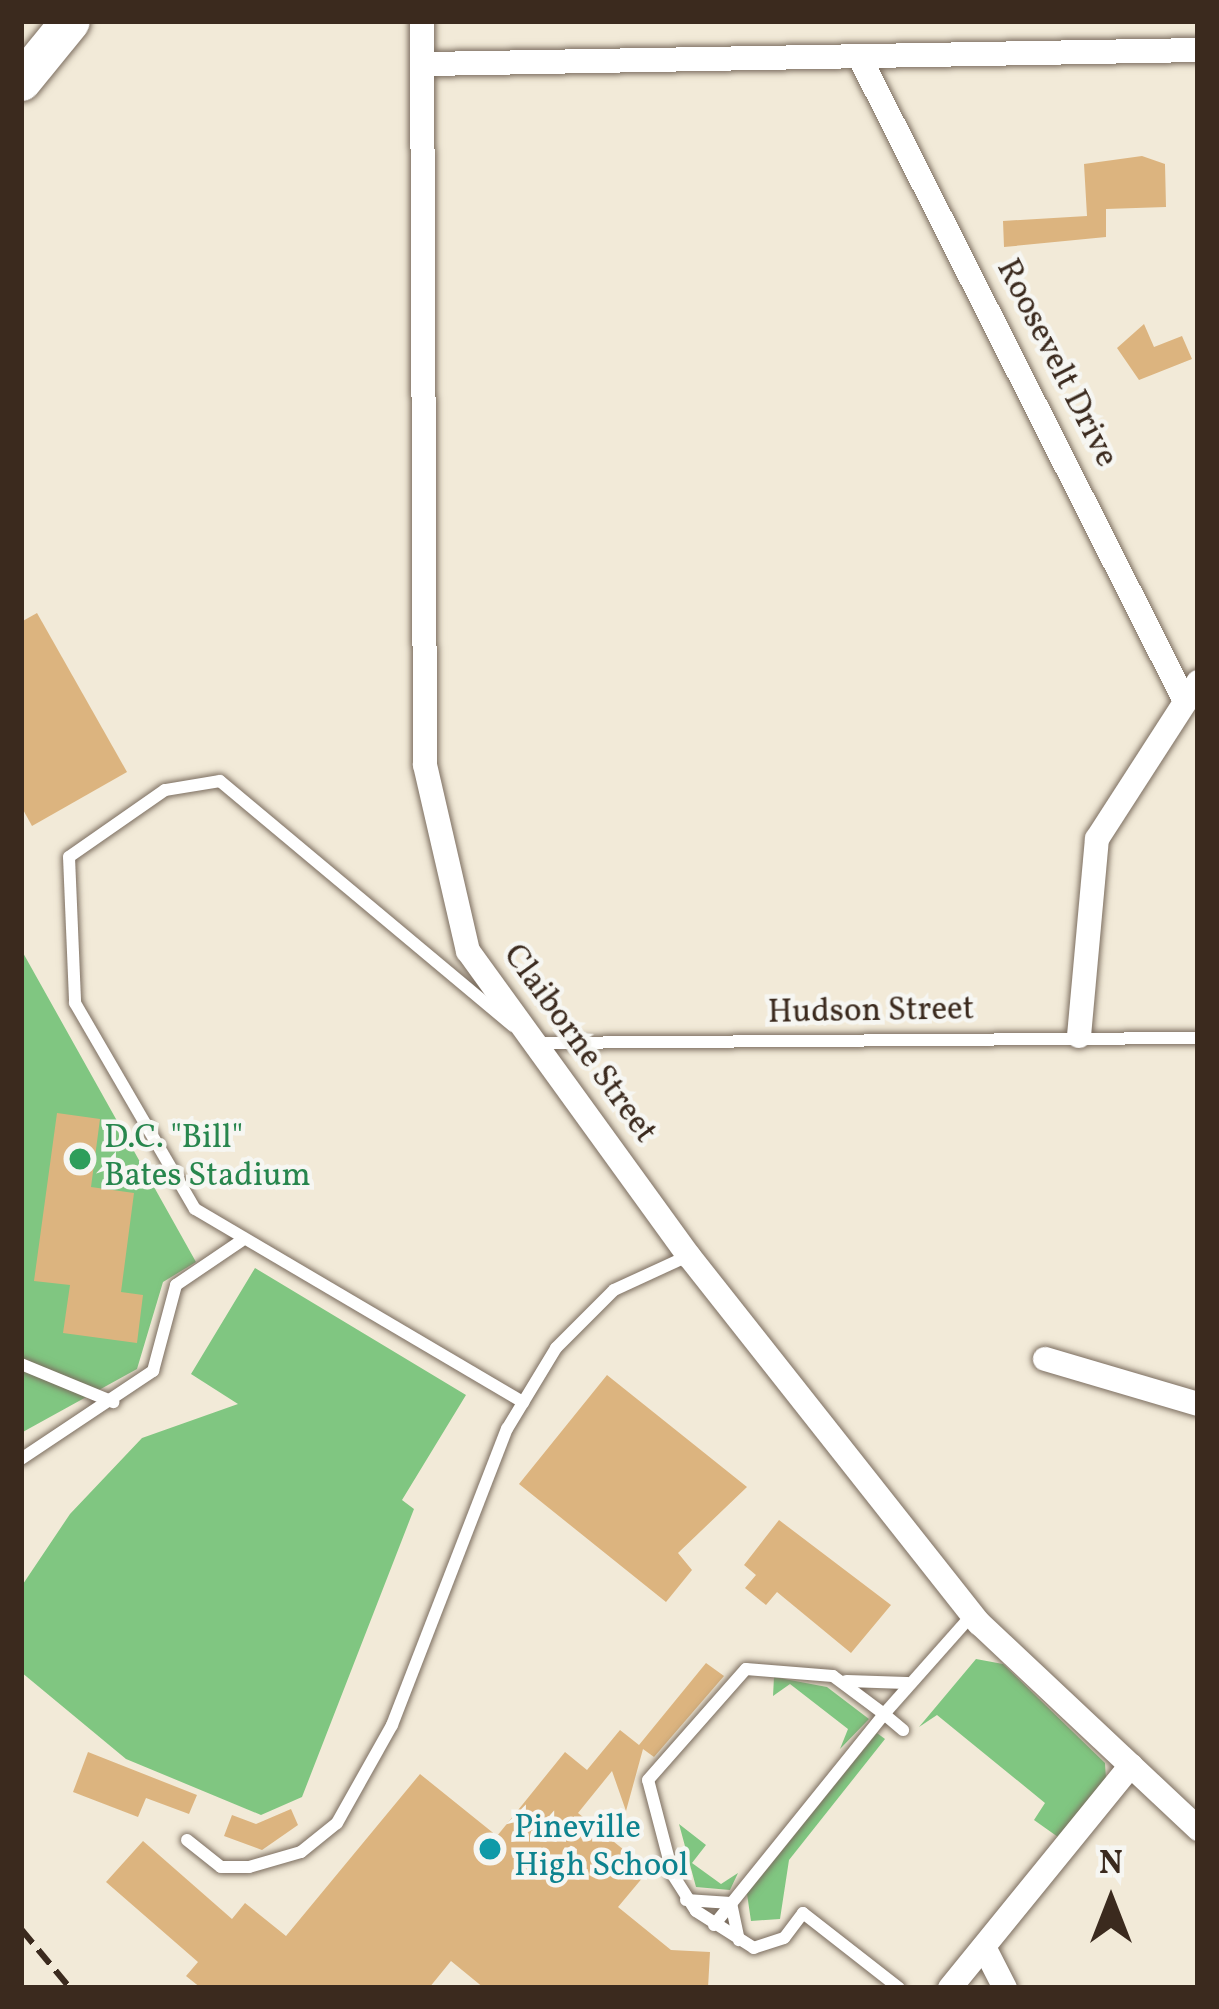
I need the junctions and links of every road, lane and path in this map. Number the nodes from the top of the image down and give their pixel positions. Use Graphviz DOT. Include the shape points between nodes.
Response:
graph roads {
  1 [pos="70,21"];
  2 [pos="422,21"];
  3 [pos="1198,50"];
  4 [pos="861,60"];
  5 [pos="428,64"];
  6 [pos="21,81"];
  7 [pos="1191,692"];
  8 [pos="1079,1036"];
  9 [pos="1198,1038"];
  10 [pos="546,1046"];
  11 [pos="242,1241"];
  12 [pos="689,1256"];
  13 [pos="1045,1359"];
  14 [pos="21,1364"];
  15 [pos="113,1402"];
  16 [pos="523,1402"];
  17 [pos="1198,1404"];
  18 [pos="21,1459"];
  19 [pos="973,1614"];
  20 [pos="833,1676"];
  21 [pos="914,1680"];
  22 [pos="884,1714"];
  23 [pos="903,1730"];
  24 [pos="1131,1765"];
  25 [pos="1198,1829"];
  26 [pos="187,1840"];
  27 [pos="685,1900"];
  28 [pos="731,1903"];
  29 [pos="714,1925"];
  30 [pos="743,1944"];
  31 [pos="984,1948"];
  32 [pos="899,1988"];
  33 [pos="950,1988"];
  34 [pos="1005,1988"];
  1 -- 6 [label="highway"];
  2 -- 5 [label="street, Claiborne Street"];
  3 -- 4 [label="street"];
  4 -- 5 [label="street"];
  4 -- 7 [label="street, Roosevelt Drive"];
  5 -- 10 [label="street, Claiborne Street" via="425,765 468,951"];
  7 -- 8 [label="street" via="1097,839"];
  8 -- 9 [label="lane, Hudson Street"];
  8 -- 10 [label="lane, Hudson Street"];
  10 -- 11 [label="lane" via="462,994 282,823 220,781 165,790 81,841 63,878 75,1003 176,1184"];
  10 -- 12 [label="street, Claiborne Street"];
  11 -- 15 [label="lane" via="176,1285 153,1371"];
  11 -- 16 [label="lane"];
  12 -- 16 [label="lane" via="585,1310"];
  12 -- 19 [label="street, Claiborne Street"];
  13 -- 17 [label="street"];
  14 -- 15 [label="lane"];
  15 -- 18 [label="lane"];
  16 -- 26 [label="lane" via="392,1725 338,1822 301,1852 249,1868 221,1867"];
  19 -- 21 [label="lane"];
  19 -- 24 [label="street, Claiborne Street"];
  20 -- 21 [label="lane" via="883,1688"];
  20 -- 22 [label="lane"];
  20 -- 27 [label="lane" via="746,1669 648,1780"];
  21 -- 22 [label="lane"];
  22 -- 23 [label="lane"];
  22 -- 28 [label="lane"];
  24 -- 25 [label="street, Claiborne Street"];
  24 -- 31 [label="street"];
  27 -- 28 [label="lane"];
  27 -- 29 [label="lane"];
  28 -- 29 [label="lane"];
  28 -- 30 [label="lane"];
  29 -- 30 [label="lane"];
  30 -- 32 [label="lane" via="771,1945 803,1913"];
  31 -- 33 [label="street"];
  31 -- 34 [label="street"];
}
